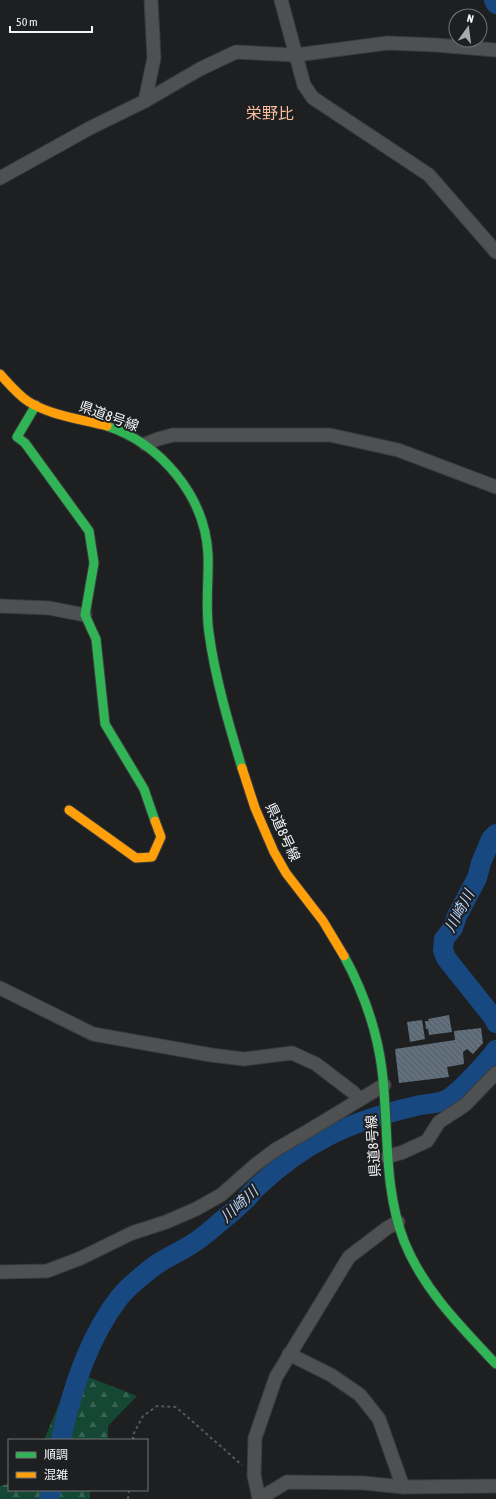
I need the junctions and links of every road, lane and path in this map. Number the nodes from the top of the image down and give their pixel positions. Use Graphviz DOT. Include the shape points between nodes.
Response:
graph roads {
  1 [pos="151,0"];
  2 [pos="281,0"];
  3 [pos="496,50"];
  4 [pos="296,55"];
  5 [pos="145,101"];
  6 [pos="0,178"];
  7 [pos="496,252"];
  8 [pos="0,374"];
  9 [pos="36,405"];
  10 [pos="145,444"];
  11 [pos="496,487"];
  12 [pos="0,606"];
  13 [pos="85,615"];
  14 [pos="69,810"];
  15 [pos="0,988"];
  16 [pos="496,1073"];
  17 [pos="384,1085"];
  18 [pos="359,1100"];
  19 [pos="387,1154"];
  20 [pos="398,1222"];
  21 [pos="0,1272"];
  22 [pos="289,1354"];
  23 [pos="496,1364"];
  24 [pos="133,1439"];
  25 [pos="254,1475"];
  26 [pos="496,1486"];
  27 [pos="403,1487"];
  28 [pos="259,1499"];
  1 -- 5 [label="street" via="154,58"];
  2 -- 4 [label="street"];
  3 -- 4 [label="street" via="388,43"];
  4 -- 5 [label="street" via="236,52 200,69"];
  4 -- 7 [label="street" via="304,85 313,98 429,175"];
  5 -- 6 [label="street"];
  8 -- 9 [label="main road, 県道8号線" via="23,398"];
  9 -- 10 [label="main road, 県道8号線" via="115,429"];
  9 -- 13 [label="main road" via="17,437 25,443 89,531 94,563"];
  10 -- 11 [label="street" via="173,435 330,435 398,450"];
  10 -- 17 [label="main road, 県道8号線" via="179,477 193,499 202,522 208,554 207,615 214,664 244,774 261,822 277,856 338,945 358,985 369,1013"];
  12 -- 13 [label="street" via="49,608"];
  13 -- 14 [label="main road" via="96,639 105,724 144,789 161,837 152,857 136,858"];
  15 -- 18 [label="street" via="93,1034 244,1059 292,1053 316,1064 354,1093"];
  16 -- 19 [label="street" via="464,1105 439,1122 427,1141 403,1152"];
  17 -- 18 [label="street"];
  17 -- 19 [label="main road, 県道8号線"];
  18 -- 21 [label="street" via="275,1150 221,1195 196,1209 166,1222 132,1232 81,1258 47,1271"];
  19 -- 20 [label="main road, 県道8号線" via="389,1181"];
  20 -- 22 [label="street" via="349,1257"];
  20 -- 23 [label="main road, 県道8号線" via="420,1273 438,1300"];
  22 -- 25 [label="street" via="276,1377 255,1438"];
  22 -- 27 [label="street" via="331,1375 360,1395 379,1420"];
  24 -- 25 [label="path" via="143,1416 157,1406 176,1407"];
  25 -- 28 [label="street"];
  26 -- 27 [label="street"];
  27 -- 28 [label="street" via="364,1483 287,1482"];
}
